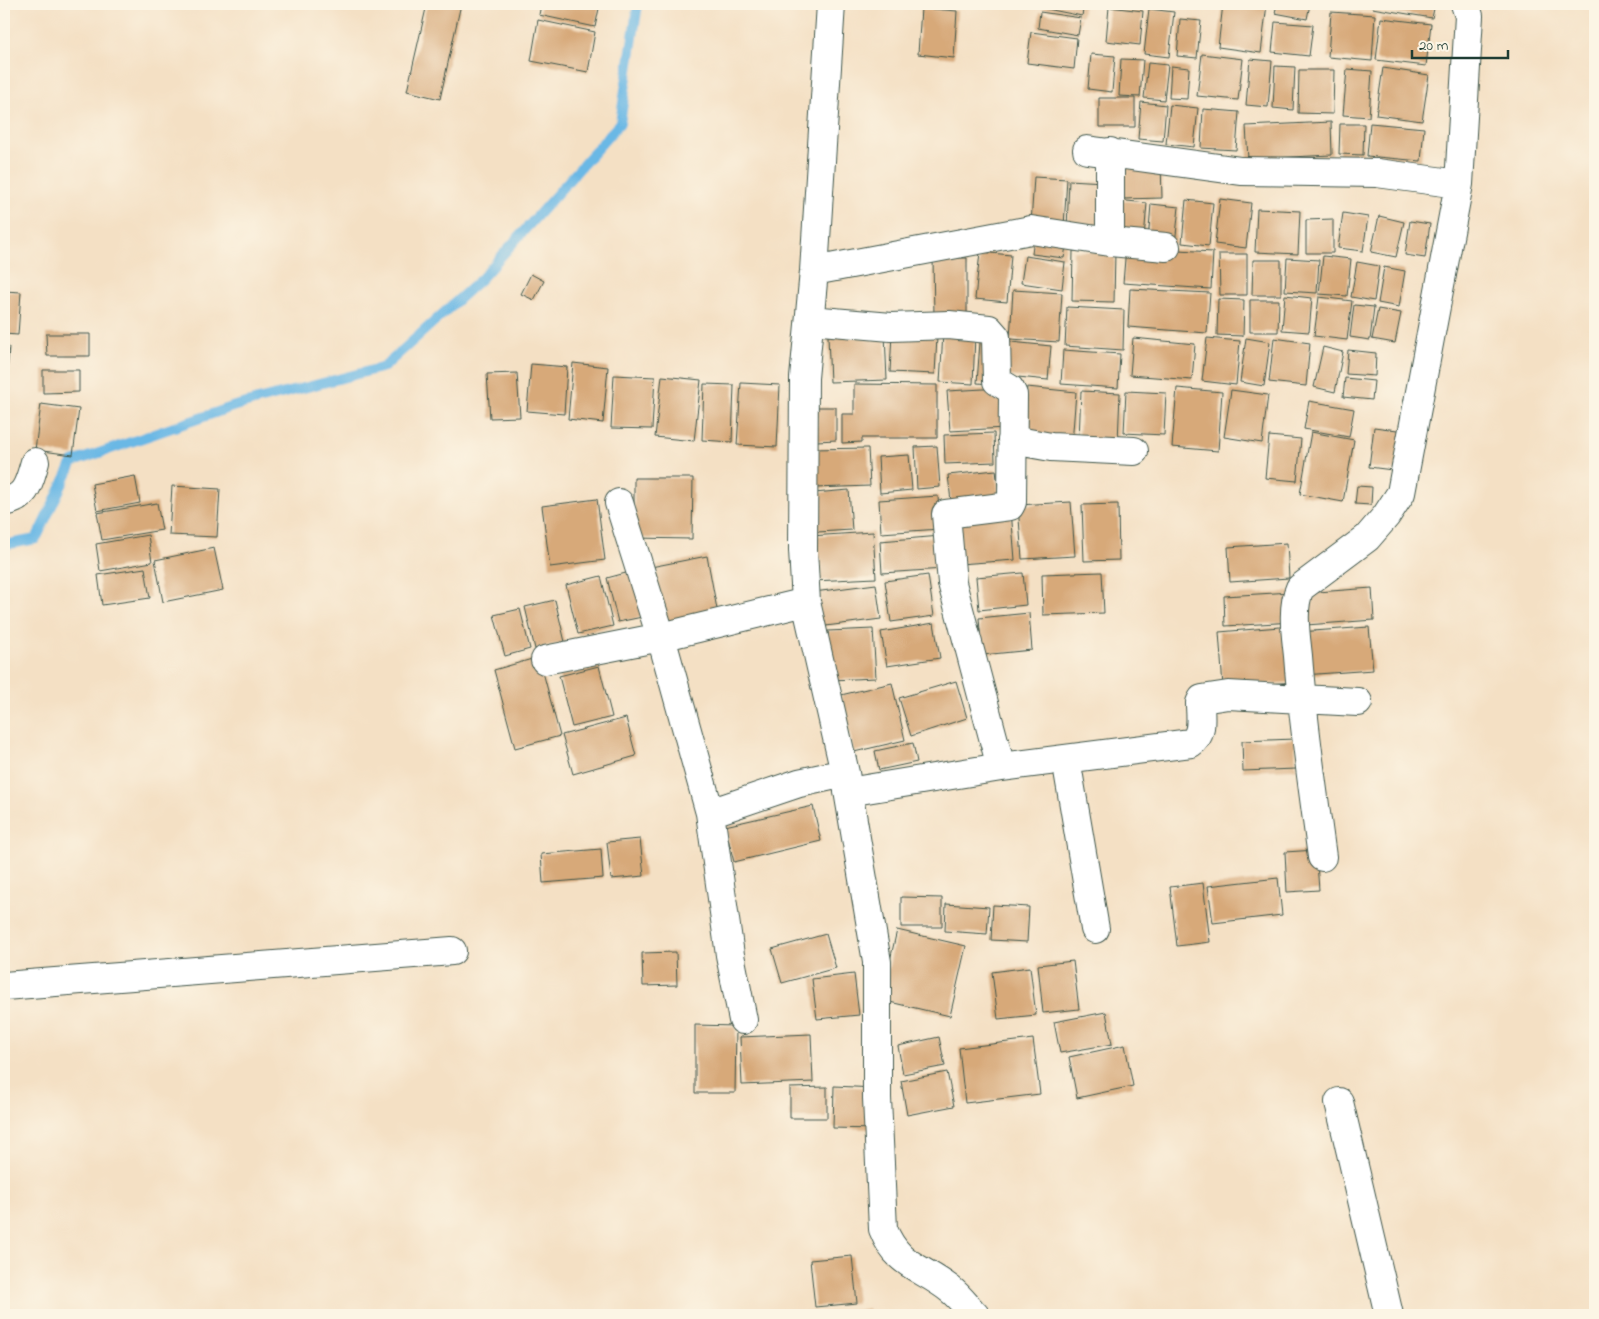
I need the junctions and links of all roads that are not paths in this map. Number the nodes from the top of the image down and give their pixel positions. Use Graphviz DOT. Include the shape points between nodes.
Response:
graph roads {
  1 [pos="831,4"];
  2 [pos="1465,4"];
  3 [pos="1459,184"];
  4 [pos="1110,242"];
  5 [pos="1166,247"];
  6 [pos="814,270"];
  7 [pos="810,320"];
  8 [pos="1012,440"];
  9 [pos="1134,451"];
  10 [pos="36,462"];
  11 [pos="4,502"];
  12 [pos="619,504"];
  13 [pos="806,602"];
  14 [pos="661,637"];
  15 [pos="545,660"];
  16 [pos="1301,700"];
  17 [pos="1358,702"];
  18 [pos="1066,759"];
  19 [pos="1001,767"];
  20 [pos="847,783"];
  21 [pos="710,813"];
  22 [pos="1322,857"];
  23 [pos="1095,929"];
  24 [pos="452,951"];
  25 [pos="4,986"];
  26 [pos="743,1020"];
  27 [pos="1339,1102"];
  28 [pos="975,1315"];
  29 [pos="1389,1315"];
  1 -- 6 [label="street"];
  2 -- 3 [label="street" via="1469,16"];
  3 -- 4 [label="street" via="1377,174 1241,171 1098,151"];
  3 -- 16 [label="street" via="1401,493 1367,538 1300,588 1297,594"];
  4 -- 5 [label="street"];
  4 -- 6 [label="street" via="1031,230"];
  6 -- 7 [label="street"];
  7 -- 8 [label="street" via="891,327 949,325 989,329 996,337 997,381 1010,389 1013,395"];
  7 -- 13 [label="street" via="804,378 803,550"];
  8 -- 9 [label="street" via="1051,447"];
  8 -- 19 [label="street" via="1010,506 946,514 952,583"];
  10 -- 11 [label="street" via="24,493"];
  12 -- 14 [label="street"];
  13 -- 14 [label="street"];
  13 -- 20 [label="street"];
  14 -- 15 [label="street"];
  14 -- 21 [label="street"];
  16 -- 17 [label="street"];
  16 -- 18 [label="street" via="1228,695 1206,697 1200,703 1199,734 1191,743"];
  16 -- 22 [label="street"];
  18 -- 19 [label="street"];
  18 -- 23 [label="street"];
  19 -- 20 [label="street"];
  20 -- 21 [label="street" via="799,783"];
  20 -- 28 [label="street" via="877,962 877,1098 883,1229 890,1246 901,1259 951,1290"];
  21 -- 26 [label="street" via="730,955"];
  24 -- 25 [label="street"];
  27 -- 29 [label="street"];
}
